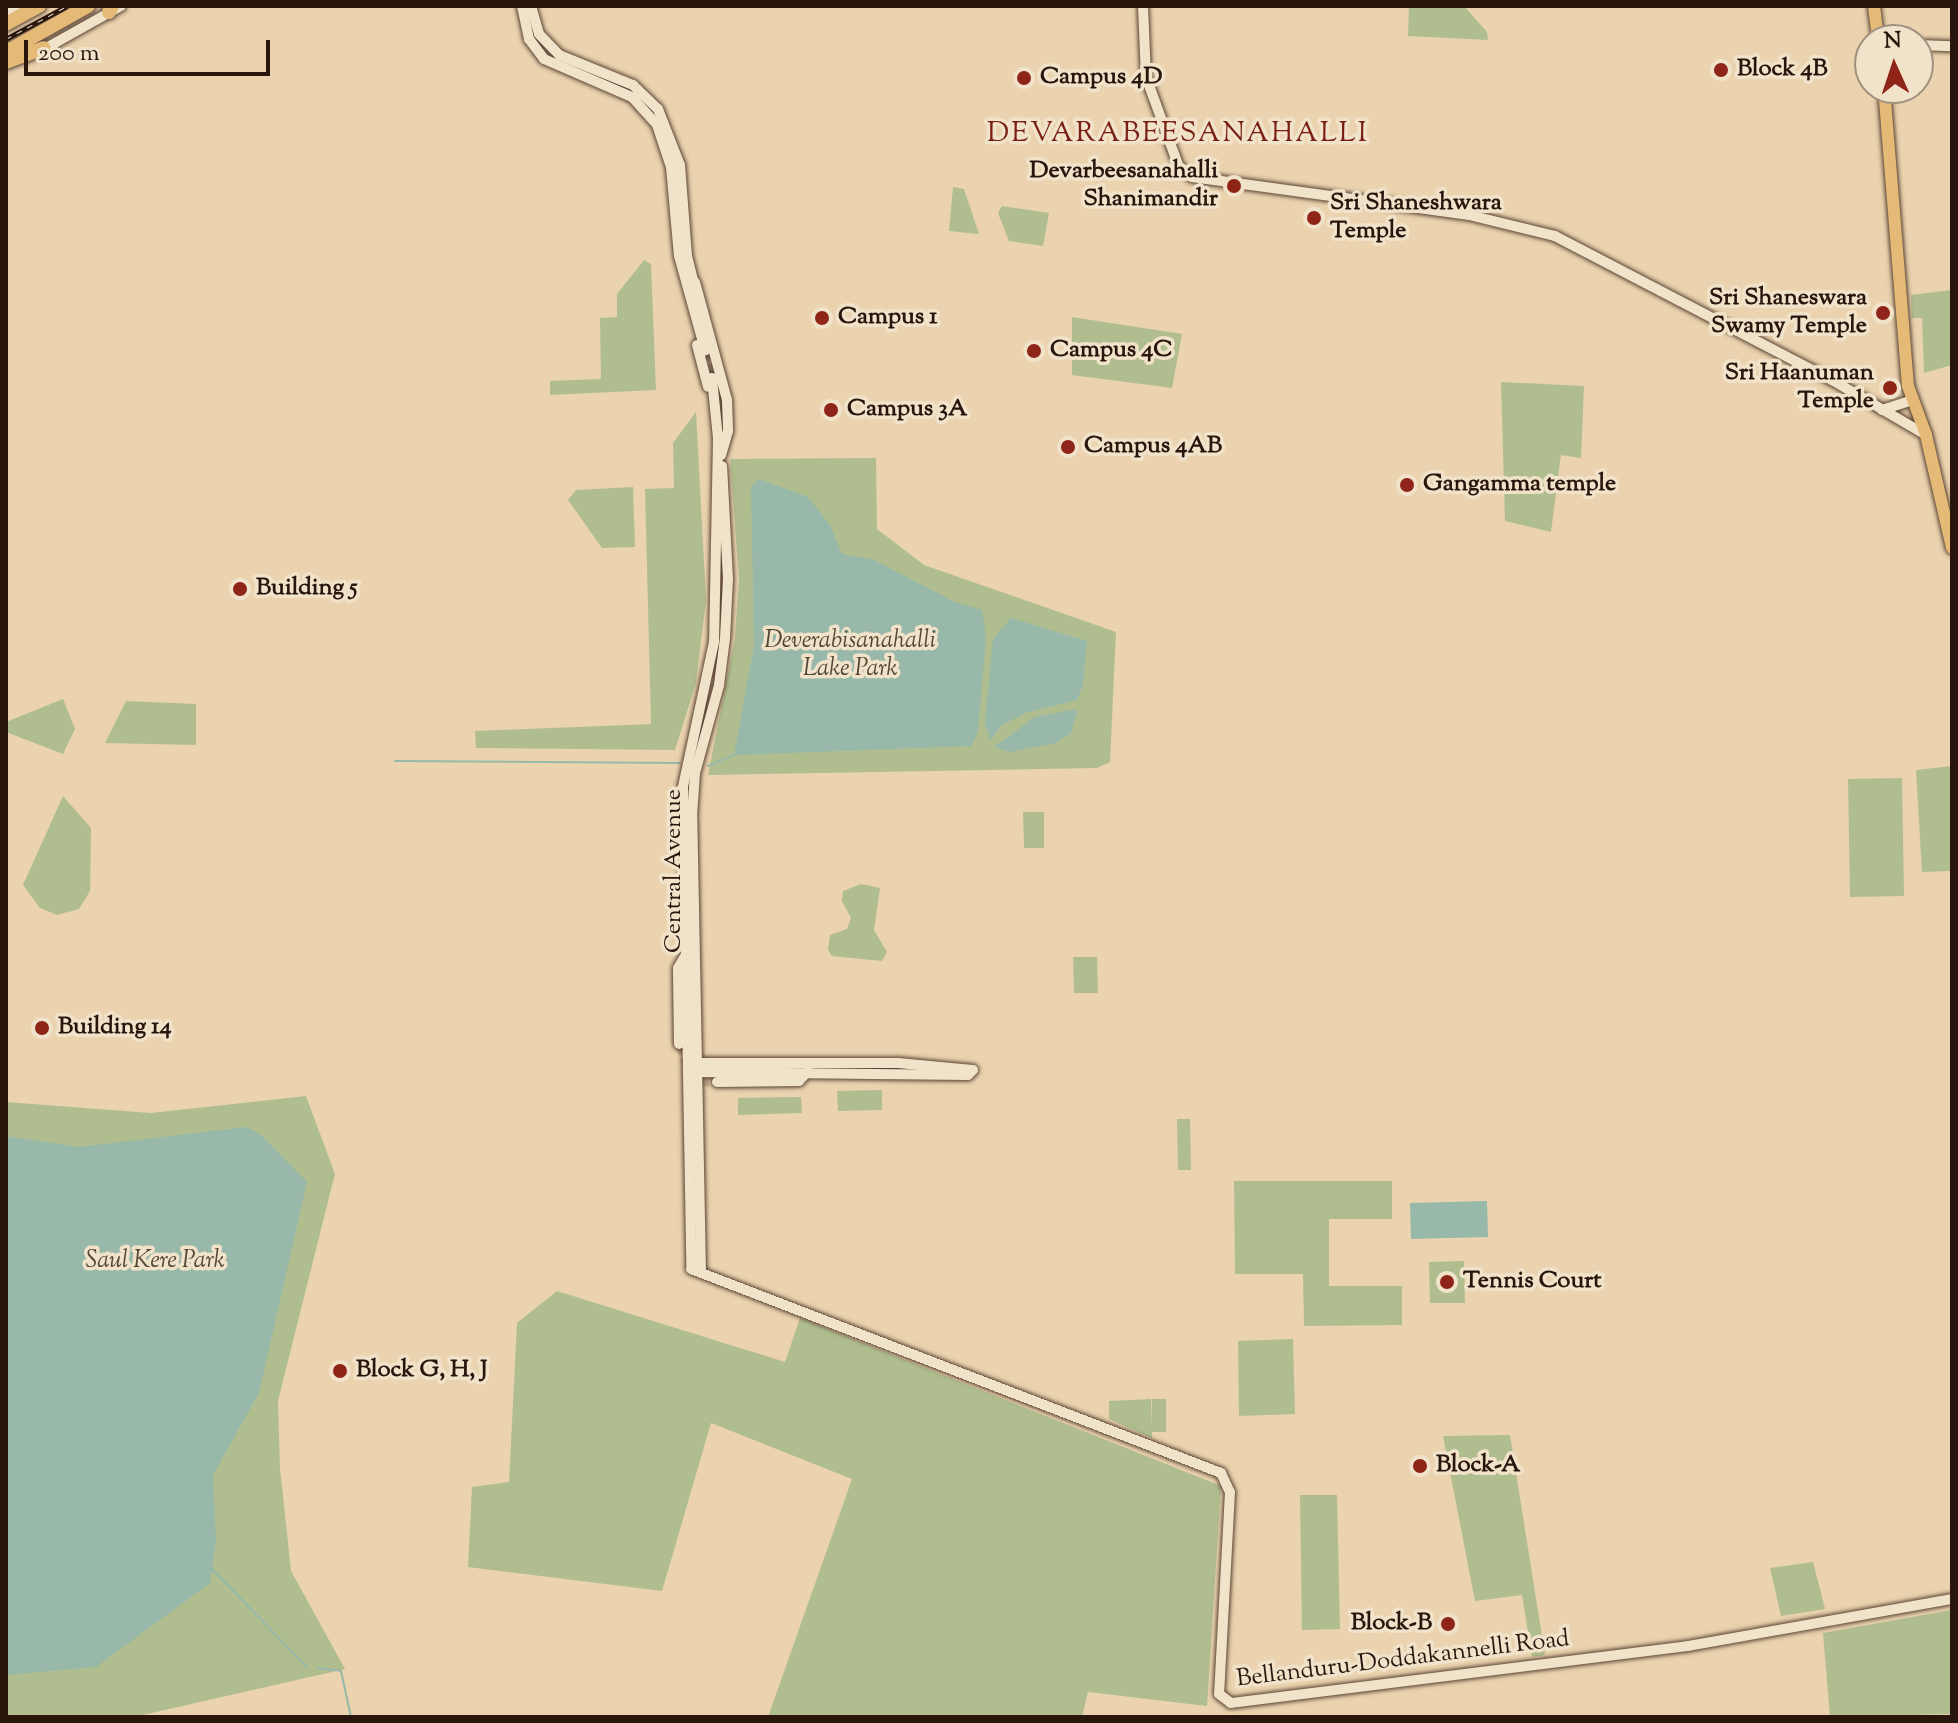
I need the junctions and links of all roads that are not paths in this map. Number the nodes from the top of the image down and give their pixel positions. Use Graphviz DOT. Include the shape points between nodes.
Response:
graph roads {
  1 [pos="16,6"];
  2 [pos="39,6"];
  3 [pos="88,6"];
  4 [pos="522,6"];
  5 [pos="531,6"];
  6 [pos="1143,6"];
  7 [pos="114,8"];
  8 [pos="6,11"];
  9 [pos="6,24"];
  10 [pos="44,48"];
  11 [pos="6,52"];
  12 [pos="6,62"];
  13 [pos="6,70"];
  14 [pos="1886,104"];
  15 [pos="690,279"];
  16 [pos="707,349"];
  17 [pos="714,378"];
  18 [pos="1913,400"];
  19 [pos="1882,410"];
  20 [pos="1926,435"];
  21 [pos="718,454"];
  22 [pos="1952,548"];
  23 [pos="687,953"];
  24 [pos="679,1044"];
  25 [pos="820,1066"];
  26 [pos="692,1068"];
  27 [pos="808,1071"];
  28 [pos="717,1082"];
  29 [pos="696,1270"];
  30 [pos="1952,1599"];
  1 -- 8 [label="street"];
  2 -- 9 [label="highway"];
  3 -- 11 [label="highway"];
  4 -- 15 [label="street" via="529,39 544,59 632,97 657,125 671,167 679,256"];
  5 -- 15 [label="street" via="539,34 559,55 633,85 658,109 680,165"];
  6 -- 19 [label="street" via="1146,77 1179,167 1192,177 1469,215 1555,236"];
  7 -- 10 [label="street"];
  10 -- 12 [label="highway"];
  10 -- 13 [label="street"];
  14 -- 18 [label="main road" via="1900,326"];
  15 -- 16 [label="street"];
  15 -- 21 [label="street" via="683,289"];
  15 -- 21 [label="street" via="707,314 727,400 728,431"];
  17 -- 21 [label="street, Central Avenue"];
  18 -- 19 [label="street"];
  18 -- 20 [label="main road"];
  19 -- 20 [label="street"];
  20 -- 22 [label="main road"];
  21 -- 23 [label="street, Central Avenue" via="714,642 683,787"];
  21 -- 26 [label="street, Central Avenue" via="728,579 719,685 693,787"];
  23 -- 24 [label="street" via="678,968"];
  23 -- 26 [label="street, Central Avenue"];
  25 -- 25 [label="street" via="973,1070 968,1075"];
  25 -- 26 [label="street"];
  25 -- 27 [label="street"];
  26 -- 27 [label="street"];
  26 -- 29 [label="street, Central Avenue"];
  27 -- 28 [label="street" via="799,1081"];
  29 -- 30 [label="street, Bellanduru-Doddakannelli Road" via="1221,1473 1230,1492 1219,1694 1231,1703 1688,1646"];
}
